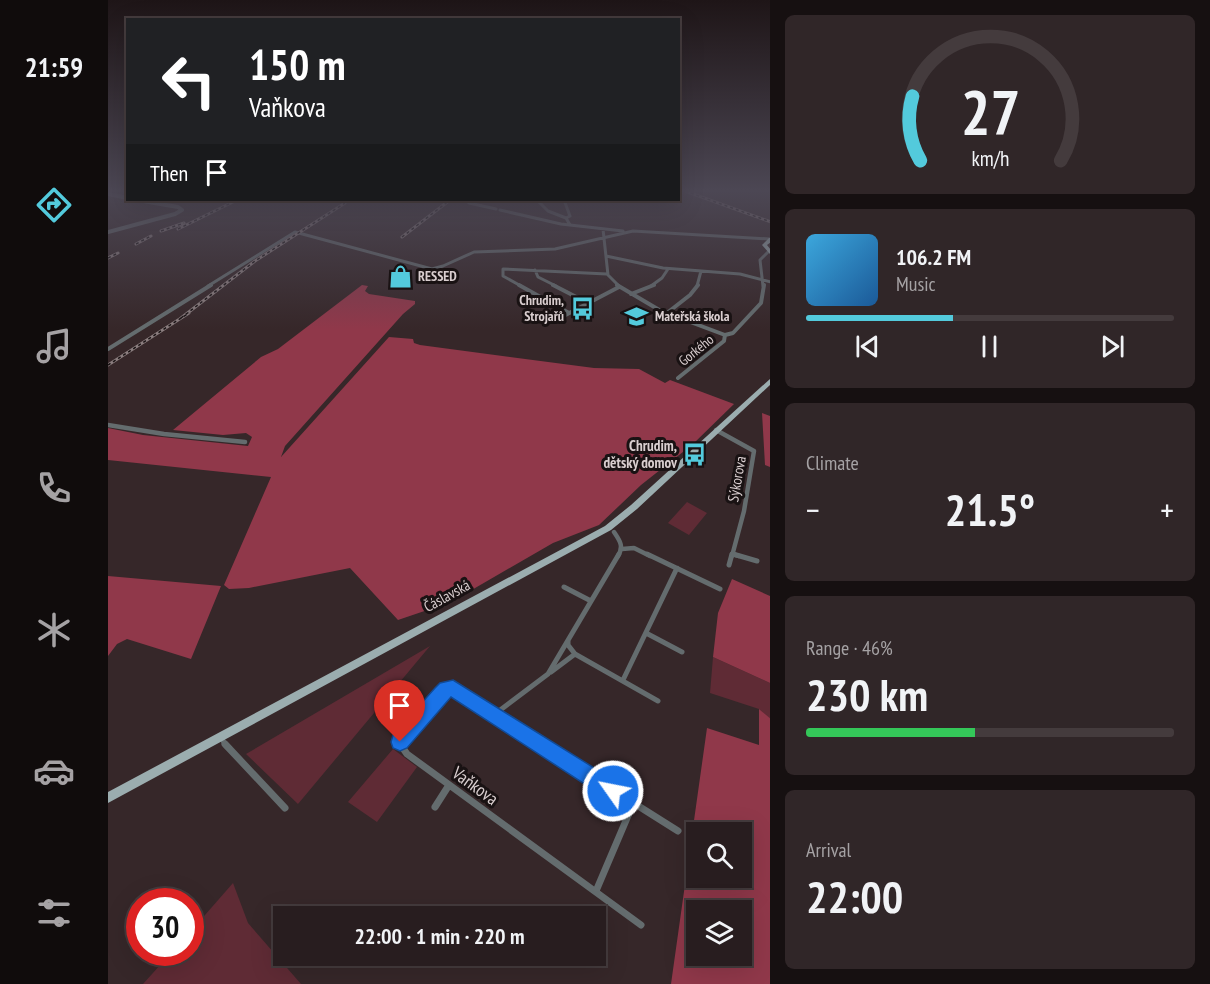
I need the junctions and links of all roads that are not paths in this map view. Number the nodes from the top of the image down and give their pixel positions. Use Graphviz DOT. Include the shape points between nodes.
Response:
graph roads {
  1 [pos="287,237"];
  2 [pos="313,237"];
  3 [pos="606,237"];
  4 [pos="740,237"];
  5 [pos="768,240"];
  6 [pos="769,253"];
  7 [pos="606,256"];
  8 [pos="668,269"];
  9 [pos="535,270"];
  10 [pos="701,271"];
  11 [pos="607,274"];
  12 [pos="762,279"];
  13 [pos="770,282"];
  14 [pos="619,287"];
  15 [pos="631,294"];
  16 [pos="588,303"];
  17 [pos="569,313"];
  18 [pos="668,313"];
  19 [pos="556,320"];
  20 [pos="725,335"];
  21 [pos="108,349"];
  22 [pos="678,378"];
  23 [pos="770,381"];
  24 [pos="108,425"];
  25 [pos="716,430"];
  26 [pos="245,442"];
  27 [pos="611,530"];
  28 [pos="634,548"];
  29 [pos="622,549"];
  30 [pos="732,554"];
  31 [pos="757,561"];
  32 [pos="729,565"];
  33 [pos="677,568"];
  34 [pos="564,587"];
  35 [pos="720,589"];
  36 [pos="591,601"];
  37 [pos="646,633"];
  38 [pos="568,640"];
  39 [pos="682,652"];
  40 [pos="575,654"];
  41 [pos="548,674"];
  42 [pos="622,680"];
  43 [pos="658,701"];
  44 [pos="495,714"];
  45 [pos="220,736"];
  46 [pos="449,785"];
  47 [pos="108,798"];
  48 [pos="633,804"];
  49 [pos="435,807"];
  50 [pos="285,808"];
  51 [pos="678,831"];
  52 [pos="596,891"];
  53 [pos="641,925"];
  1 -- 21 [label="street"];
  2 -- 3 [label="street" via="432,269 446,267 471,252 550,250"];
  3 -- 7 [label="street"];
  4 -- 5 [label="street"];
  5 -- 6 [label="main road" via="764,246"];
  6 -- 12 [label="street, Gorkého" via="760,260"];
  7 -- 8 [label="street"];
  7 -- 11 [label="street"];
  8 -- 10 [label="street"];
  8 -- 15 [label="street" via="656,283"];
  9 -- 11 [label="street"];
  9 -- 16 [label="street" via="538,277"];
  9 -- 17 [label="street" via="503,269 504,277"];
  10 -- 12 [label="street"];
  10 -- 18 [label="street" via="692,292"];
  11 -- 14 [label="street"];
  12 -- 13 [label="street"];
  12 -- 20 [label="street, Gorkého" via="761,303 733,333"];
  14 -- 15 [label="street"];
  14 -- 16 [label="street"];
  15 -- 18 [label="street"];
  16 -- 17 [label="street"];
  17 -- 19 [label="street"];
  18 -- 20 [label="street"];
  20 -- 22 [label="street, Gorkého" via="707,356"];
  23 -- 25 [label="main road, Čáslavská"];
  24 -- 26 [label="street"];
  25 -- 27 [label="main road, Čáslavská"];
  25 -- 30 [label="street, Sýkorova" via="754,451"];
  27 -- 28 [label="street"];
  27 -- 29 [label="street"];
  27 -- 45 [label="main road, Čáslavská"];
  28 -- 29 [label="street"];
  28 -- 33 [label="street"];
  29 -- 36 [label="street"];
  30 -- 31 [label="street"];
  30 -- 32 [label="street, Sýkorova"];
  33 -- 35 [label="street"];
  33 -- 37 [label="street"];
  34 -- 36 [label="street"];
  36 -- 38 [label="street"];
  37 -- 39 [label="street"];
  37 -- 42 [label="street"];
  38 -- 40 [label="street"];
  38 -- 41 [label="street"];
  40 -- 41 [label="street"];
  40 -- 42 [label="street"];
  41 -- 44 [label="street"];
  42 -- 43 [label="street"];
  44 -- 46 [label="street, Vaňkova" via="449,688 402,738 400,745 404,751"];
  44 -- 48 [label="street, Vaňkova"];
  45 -- 47 [label="main road, Čáslavská"];
  45 -- 50 [label="street"];
  46 -- 49 [label="street"];
  46 -- 52 [label="street, Vaňkova"];
  48 -- 51 [label="street, Vaňkova"];
  48 -- 52 [label="street"];
  52 -- 53 [label="street, Vaňkova"];
}
